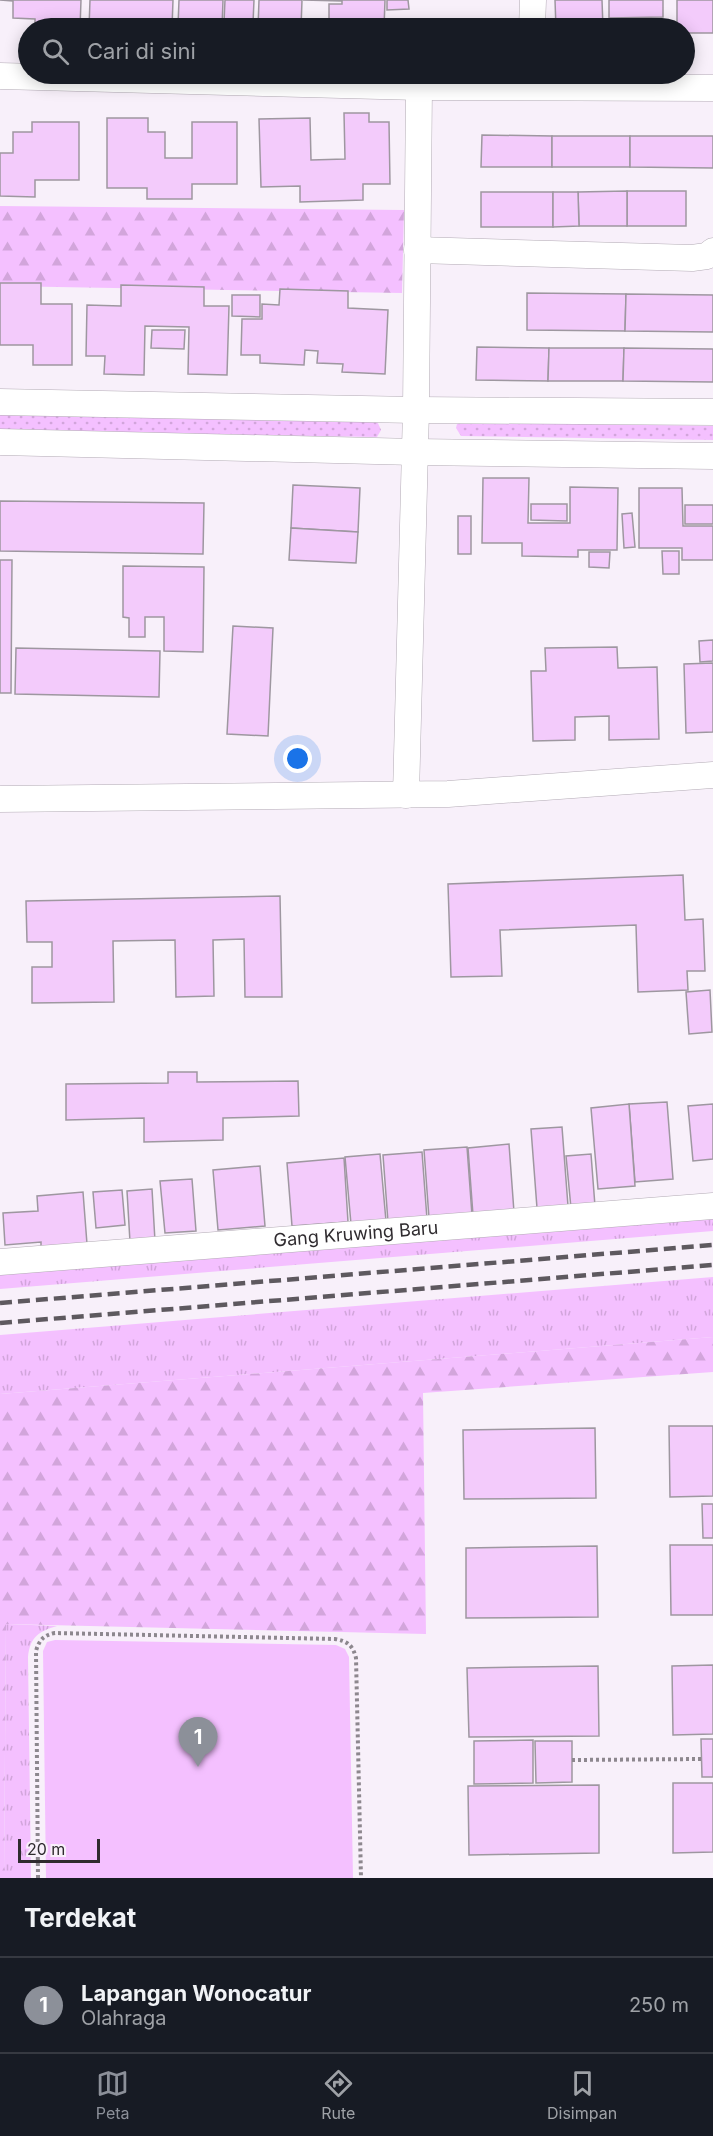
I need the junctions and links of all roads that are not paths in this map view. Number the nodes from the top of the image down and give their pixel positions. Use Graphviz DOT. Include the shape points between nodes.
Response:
graph roads {
  1 [pos="533,0"];
  2 [pos="532,18"];
  3 [pos="0,76"];
  4 [pos="18,76"];
  5 [pos="305,84"];
  6 [pos="468,84"];
  7 [pos="622,84"];
  8 [pos="420,87"];
  9 [pos="713,88"];
  10 [pos="417,250"];
  11 [pos="713,251"];
  12 [pos="0,402"];
  13 [pos="416,410"];
  14 [pos="713,412"];
  15 [pos="0,442"];
  16 [pos="414,452"];
  17 [pos="713,456"];
  18 [pos="713,775"];
  19 [pos="406,795"];
  20 [pos="0,799"];
  21 [pos="713,1206"];
  22 [pos="0,1262"];
  1 -- 2 [label="street"];
  3 -- 4 [label="street"];
  5 -- 8 [label="street"];
  6 -- 8 [label="street"];
  7 -- 9 [label="street"];
  8 -- 10 [label="street"];
  10 -- 11 [label="street" via="692,258"];
  10 -- 13 [label="street"];
  12 -- 13 [label="street"];
  13 -- 14 [label="street"];
  13 -- 16 [label="street"];
  15 -- 16 [label="street"];
  16 -- 17 [label="street"];
  16 -- 19 [label="street"];
  18 -- 19 [label="street"];
  19 -- 20 [label="street"];
  21 -- 22 [label="street, Gang Kruwing Baru"];
}
